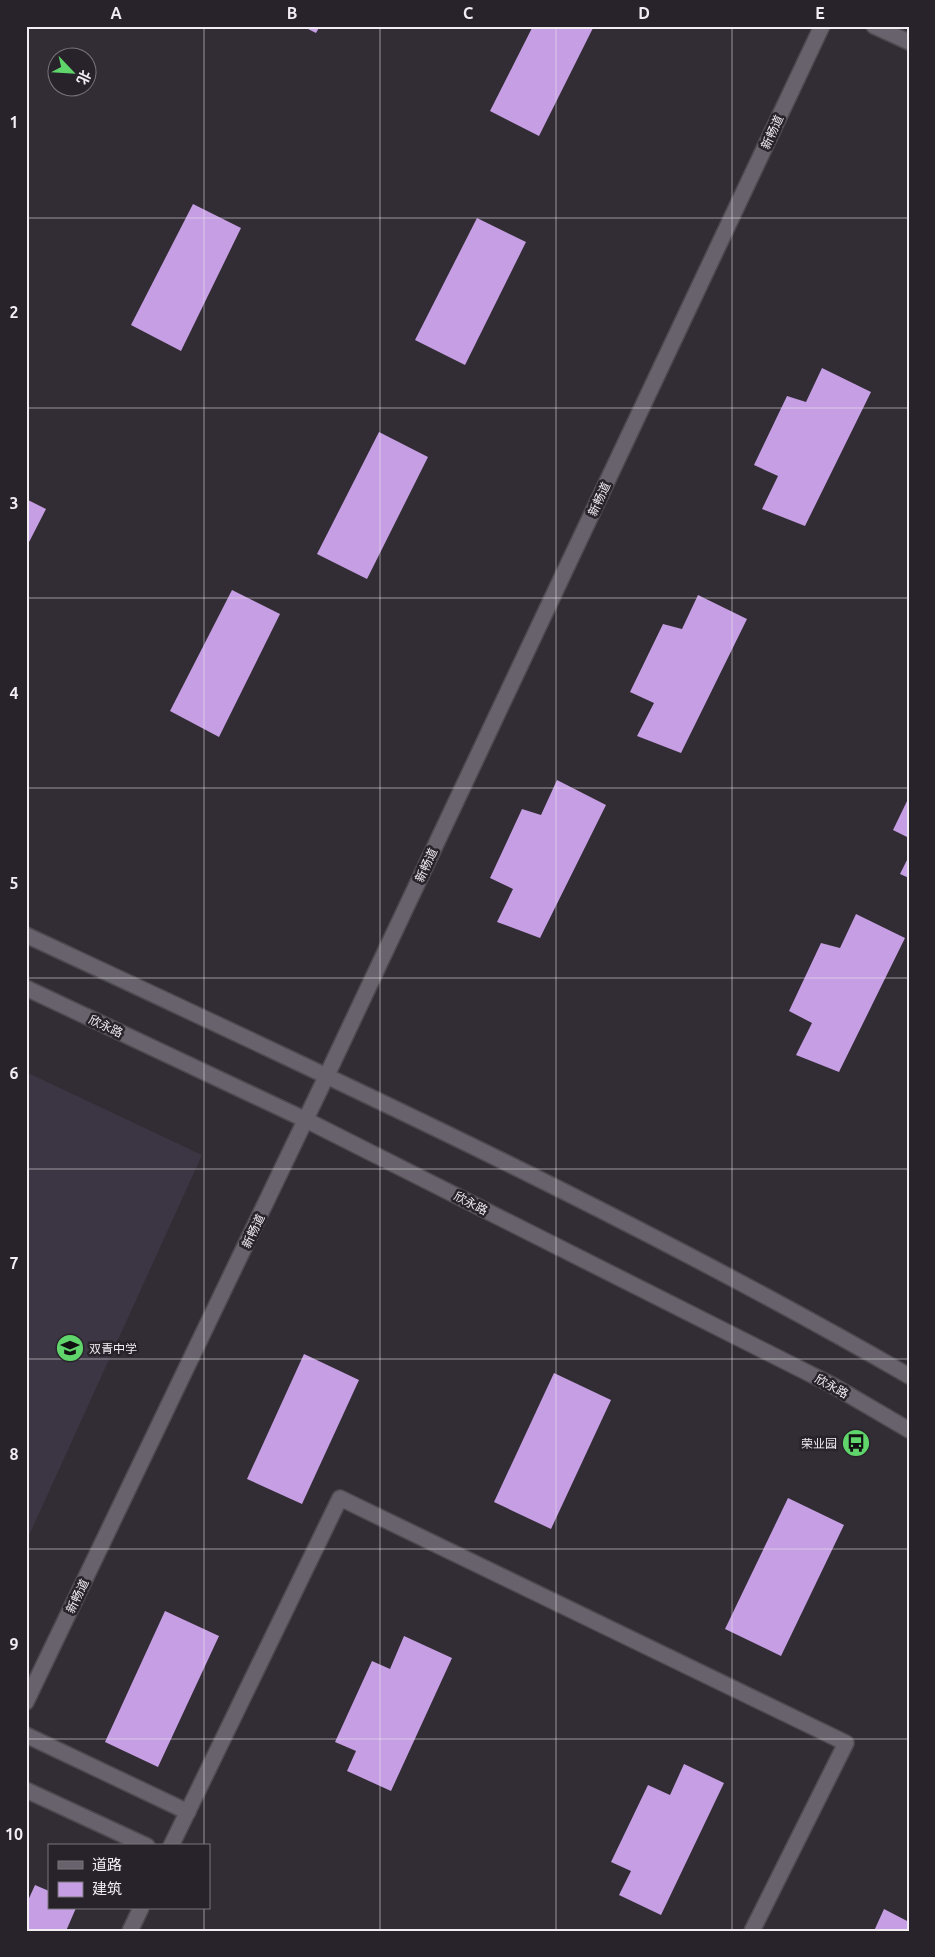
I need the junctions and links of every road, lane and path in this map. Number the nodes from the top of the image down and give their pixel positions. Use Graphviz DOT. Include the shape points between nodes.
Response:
graph roads {
  1 [pos="822,26"];
  2 [pos="874,26"];
  3 [pos="909,42"];
  4 [pos="26,935"];
  5 [pos="26,988"];
  6 [pos="327,1075"];
  7 [pos="306,1120"];
  8 [pos="909,1376"];
  9 [pos="909,1430"];
  10 [pos="26,1702"];
  11 [pos="26,1735"];
  12 [pos="26,1790"];
  13 [pos="188,1812"];
  14 [pos="143,1844"];
  15 [pos="173,1844"];
  16 [pos="140,1910"];
  17 [pos="130,1931"];
  18 [pos="752,1931"];
  1 -- 6 [label="street, 新畅道"];
  2 -- 3 [label="street"];
  4 -- 6 [label="street"];
  5 -- 7 [label="street, 欣永路"];
  6 -- 7 [label="street, 新畅道"];
  6 -- 8 [label="street" via="598,1207"];
  7 -- 9 [label="street, 欣永路" via="832,1384"];
  7 -- 10 [label="street, 新畅道"];
  11 -- 13 [label="street"];
  12 -- 14 [label="street"];
  13 -- 15 [label="street"];
  13 -- 18 [label="street" via="340,1498 846,1743"];
  16 -- 17 [label="street"];
}
